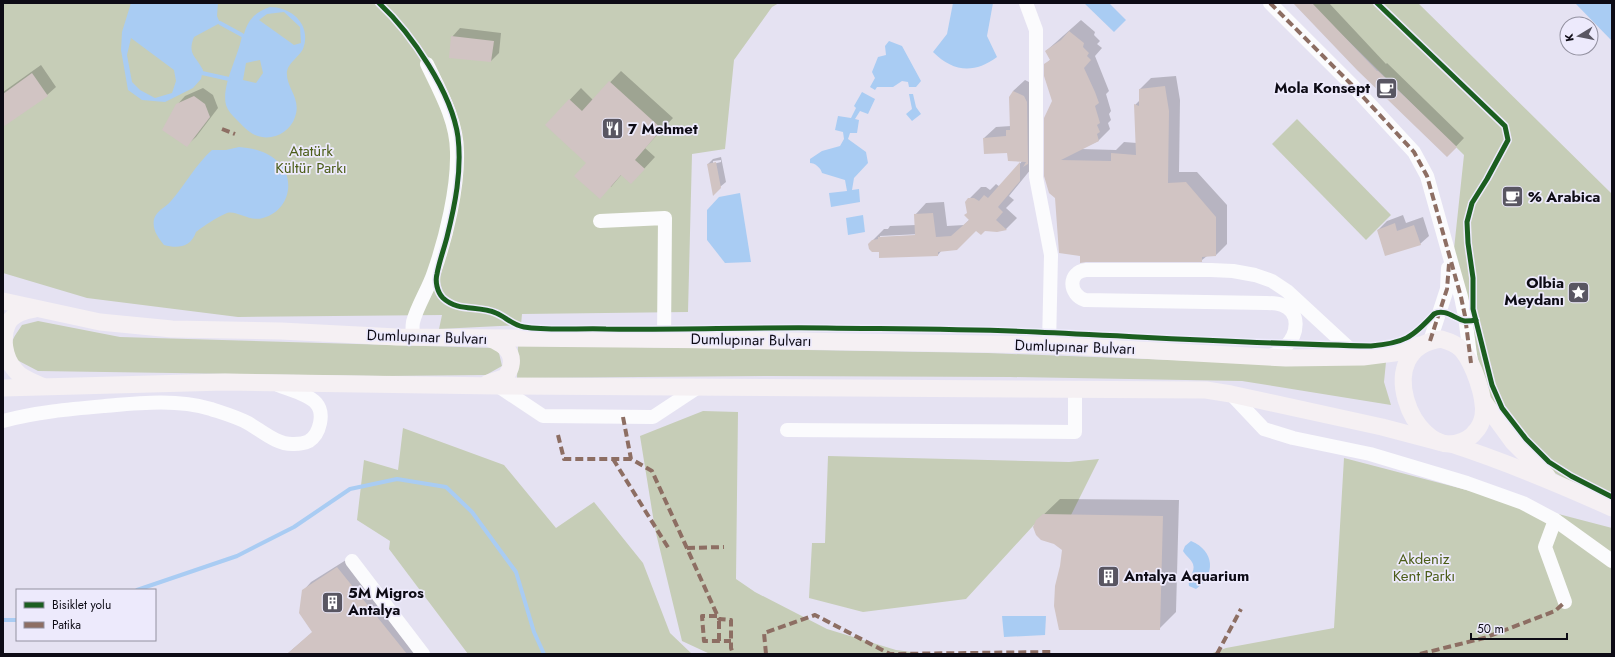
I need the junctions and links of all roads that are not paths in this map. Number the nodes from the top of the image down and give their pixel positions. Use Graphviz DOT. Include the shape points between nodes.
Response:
graph roads {
  1 [pos="1026,3"];
  2 [pos="1270,3"];
  3 [pos="427,64"];
  4 [pos="600,221"];
  5 [pos="1449,258"];
  6 [pos="3,302"];
  7 [pos="36,309"];
  8 [pos="412,338"];
  9 [pos="491,339"];
  10 [pos="664,339"];
  11 [pos="1425,343"];
  12 [pos="1049,345"];
  13 [pos="1267,357"];
  14 [pos="1363,357"];
  15 [pos="1471,363"];
  16 [pos="270,382"];
  17 [pos="491,385"];
  18 [pos="43,386"];
  19 [pos="700,386"];
  20 [pos="3,388"];
  21 [pos="1076,389"];
  22 [pos="3,393"];
  23 [pos="1231,394"];
  24 [pos="1483,401"];
  25 [pos="3,420"];
  26 [pos="786,430"];
  27 [pos="1445,443"];
  28 [pos="1552,480"];
  29 [pos="1612,508"];
  30 [pos="1555,520"];
  31 [pos="352,560"];
  32 [pos="1612,561"];
  33 [pos="1564,602"];
  34 [pos="423,654"];
  1 -- 12 [label="street" via="1036,30 1036,177 1051,255"];
  2 -- 5 [label="street" via="1353,86 1414,152 1427,176"];
  3 -- 8 [label="street" via="450,116 457,152 449,220 435,272 413,322"];
  4 -- 10 [label="street" via="665,218"];
  5 -- 11 [label="street" via="1447,289 1442,308"];
  5 -- 15 [label="street" via="1463,310"];
  6 -- 7 [label="main road, Dumlupınar Bulvarı"];
  7 -- 8 [label="main road, Dumlupınar Bulvarı" via="100,322 172,329 281,331"];
  7 -- 18 [label="main road" via="23,311 8,322 4,341 7,357 15,371"];
  8 -- 9 [label="main road, Dumlupınar Bulvarı"];
  9 -- 10 [label="main road, Dumlupınar Bulvarı"];
  9 -- 17 [label="main road" via="502,344 509,352 512,364 506,377"];
  10 -- 12 [label="main road, Dumlupınar Bulvarı"];
  11 -- 14 [label="main road, Dumlupınar Bulvarı" via="1402,352"];
  11 -- 15 [label="main road" via="1441,339 1452,342 1462,349"];
  11 -- 27 [label="main road" via="1409,357 1405,366 1404,393 1416,420 1431,438"];
  12 -- 13 [label="main road, Dumlupınar Bulvarı"];
  13 -- 14 [label="main road, Dumlupınar Bulvarı"];
  13 -- 14 [label="street" via="1278,353 1294,334 1296,320 1292,312 1283,305 1085,300 1074,291 1075,274 1086,270 1211,270 1255,275 1272,281 1287,292 1353,352"];
  15 -- 24 [label="main road"];
  16 -- 17 [label="main road"];
  16 -- 18 [label="main road"];
  16 -- 25 [label="street" via="299,393 315,402 320,409 316,433 309,441 293,445 210,409 172,403 77,408"];
  17 -- 19 [label="main road"];
  17 -- 19 [label="street" via="543,416 646,417 653,417"];
  18 -- 20 [label="main road"];
  18 -- 22 [label="main road"];
  19 -- 21 [label="main road"];
  21 -- 23 [label="main road" via="1206,390"];
  21 -- 26 [label="street" via="1075,432"];
  23 -- 27 [label="main road"];
  23 -- 30 [label="street" via="1258,424 1270,431 1370,454 1467,483 1523,503"];
  24 -- 27 [label="main road" via="1483,416 1474,433 1462,441"];
  24 -- 28 [label="main road" via="1513,442"];
  27 -- 28 [label="main road"];
  28 -- 29 [label="main road"];
  30 -- 32 [label="street"];
  30 -- 33 [label="street" via="1545,547"];
  31 -- 34 [label="street"];
}
